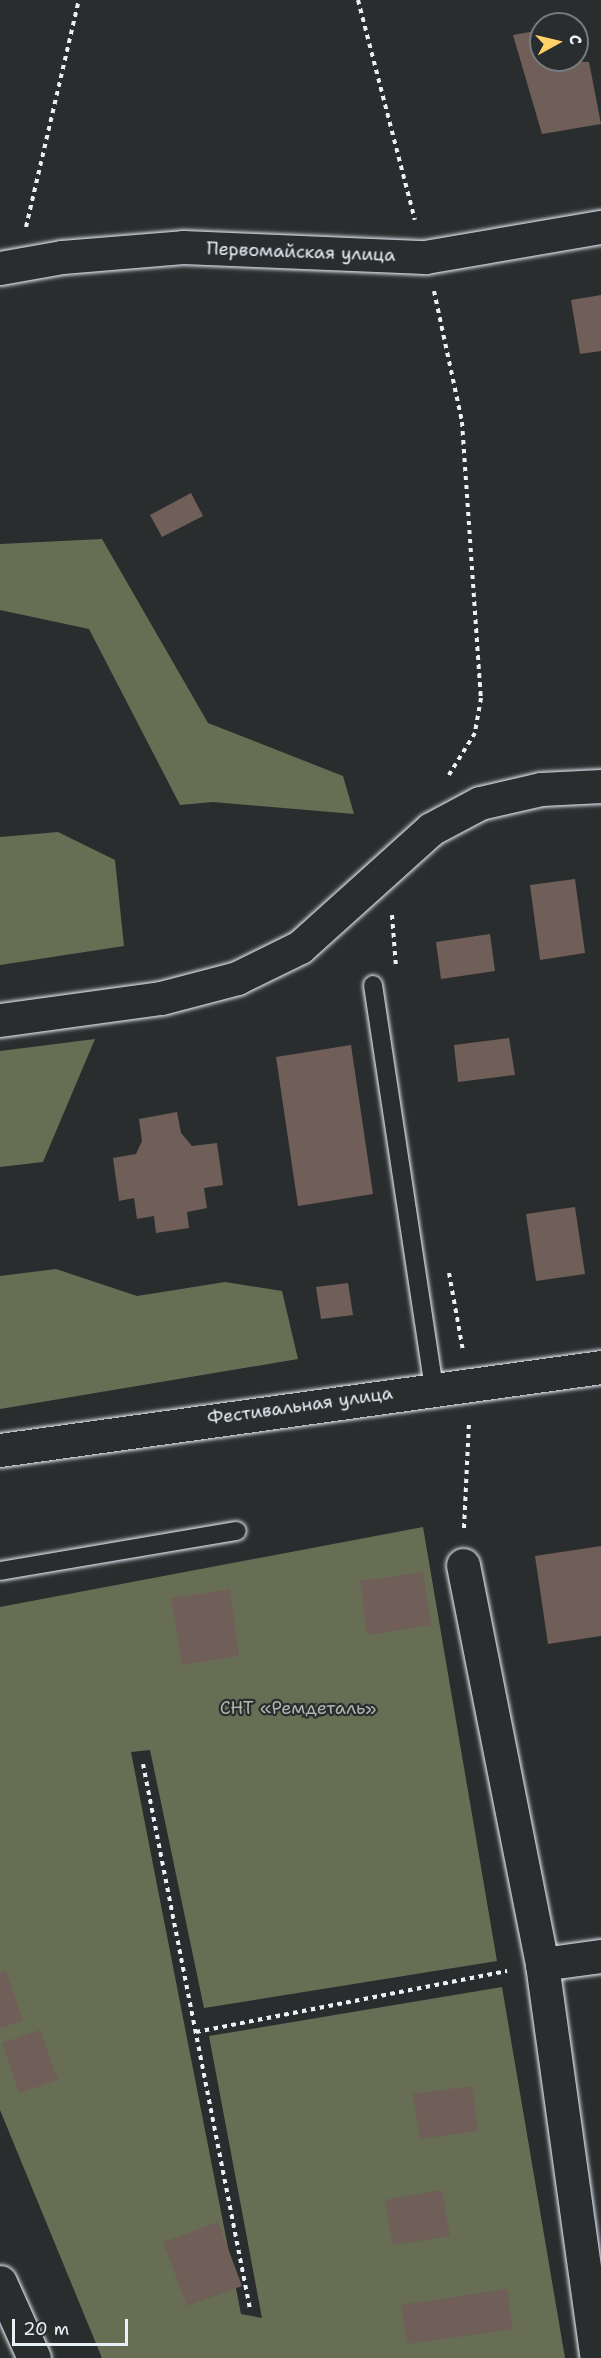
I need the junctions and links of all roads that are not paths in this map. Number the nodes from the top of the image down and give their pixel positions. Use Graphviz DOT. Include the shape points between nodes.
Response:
graph roads {
  1 [pos="601,227"];
  2 [pos="9,266"];
  3 [pos="601,786"];
  4 [pos="373,985"];
  5 [pos="0,1020"];
  6 [pos="601,1367"];
  7 [pos="434,1387"];
  8 [pos="0,1450"];
  9 [pos="237,1531"];
  10 [pos="463,1565"];
  11 [pos="0,1571"];
  12 [pos="601,1956"];
  13 [pos="542,1964"];
  14 [pos="0,2282"];
  15 [pos="34,2358"];
  16 [pos="597,2358"];
  1 -- 2 [label="street, Первомайская улица" via="425,257 183,247"];
  3 -- 5 [label="street" via="541,789 480,803 440,823 398,855 300,946 237,978 161,998"];
  4 -- 7 [label="lane"];
  6 -- 7 [label="street, Фестивальная улица"];
  7 -- 8 [label="street, Фестивальная улица"];
  9 -- 11 [label="lane"];
  10 -- 13 [label="street"];
  12 -- 13 [label="street"];
  13 -- 16 [label="street"];
  14 -- 15 [label="street"];
}
